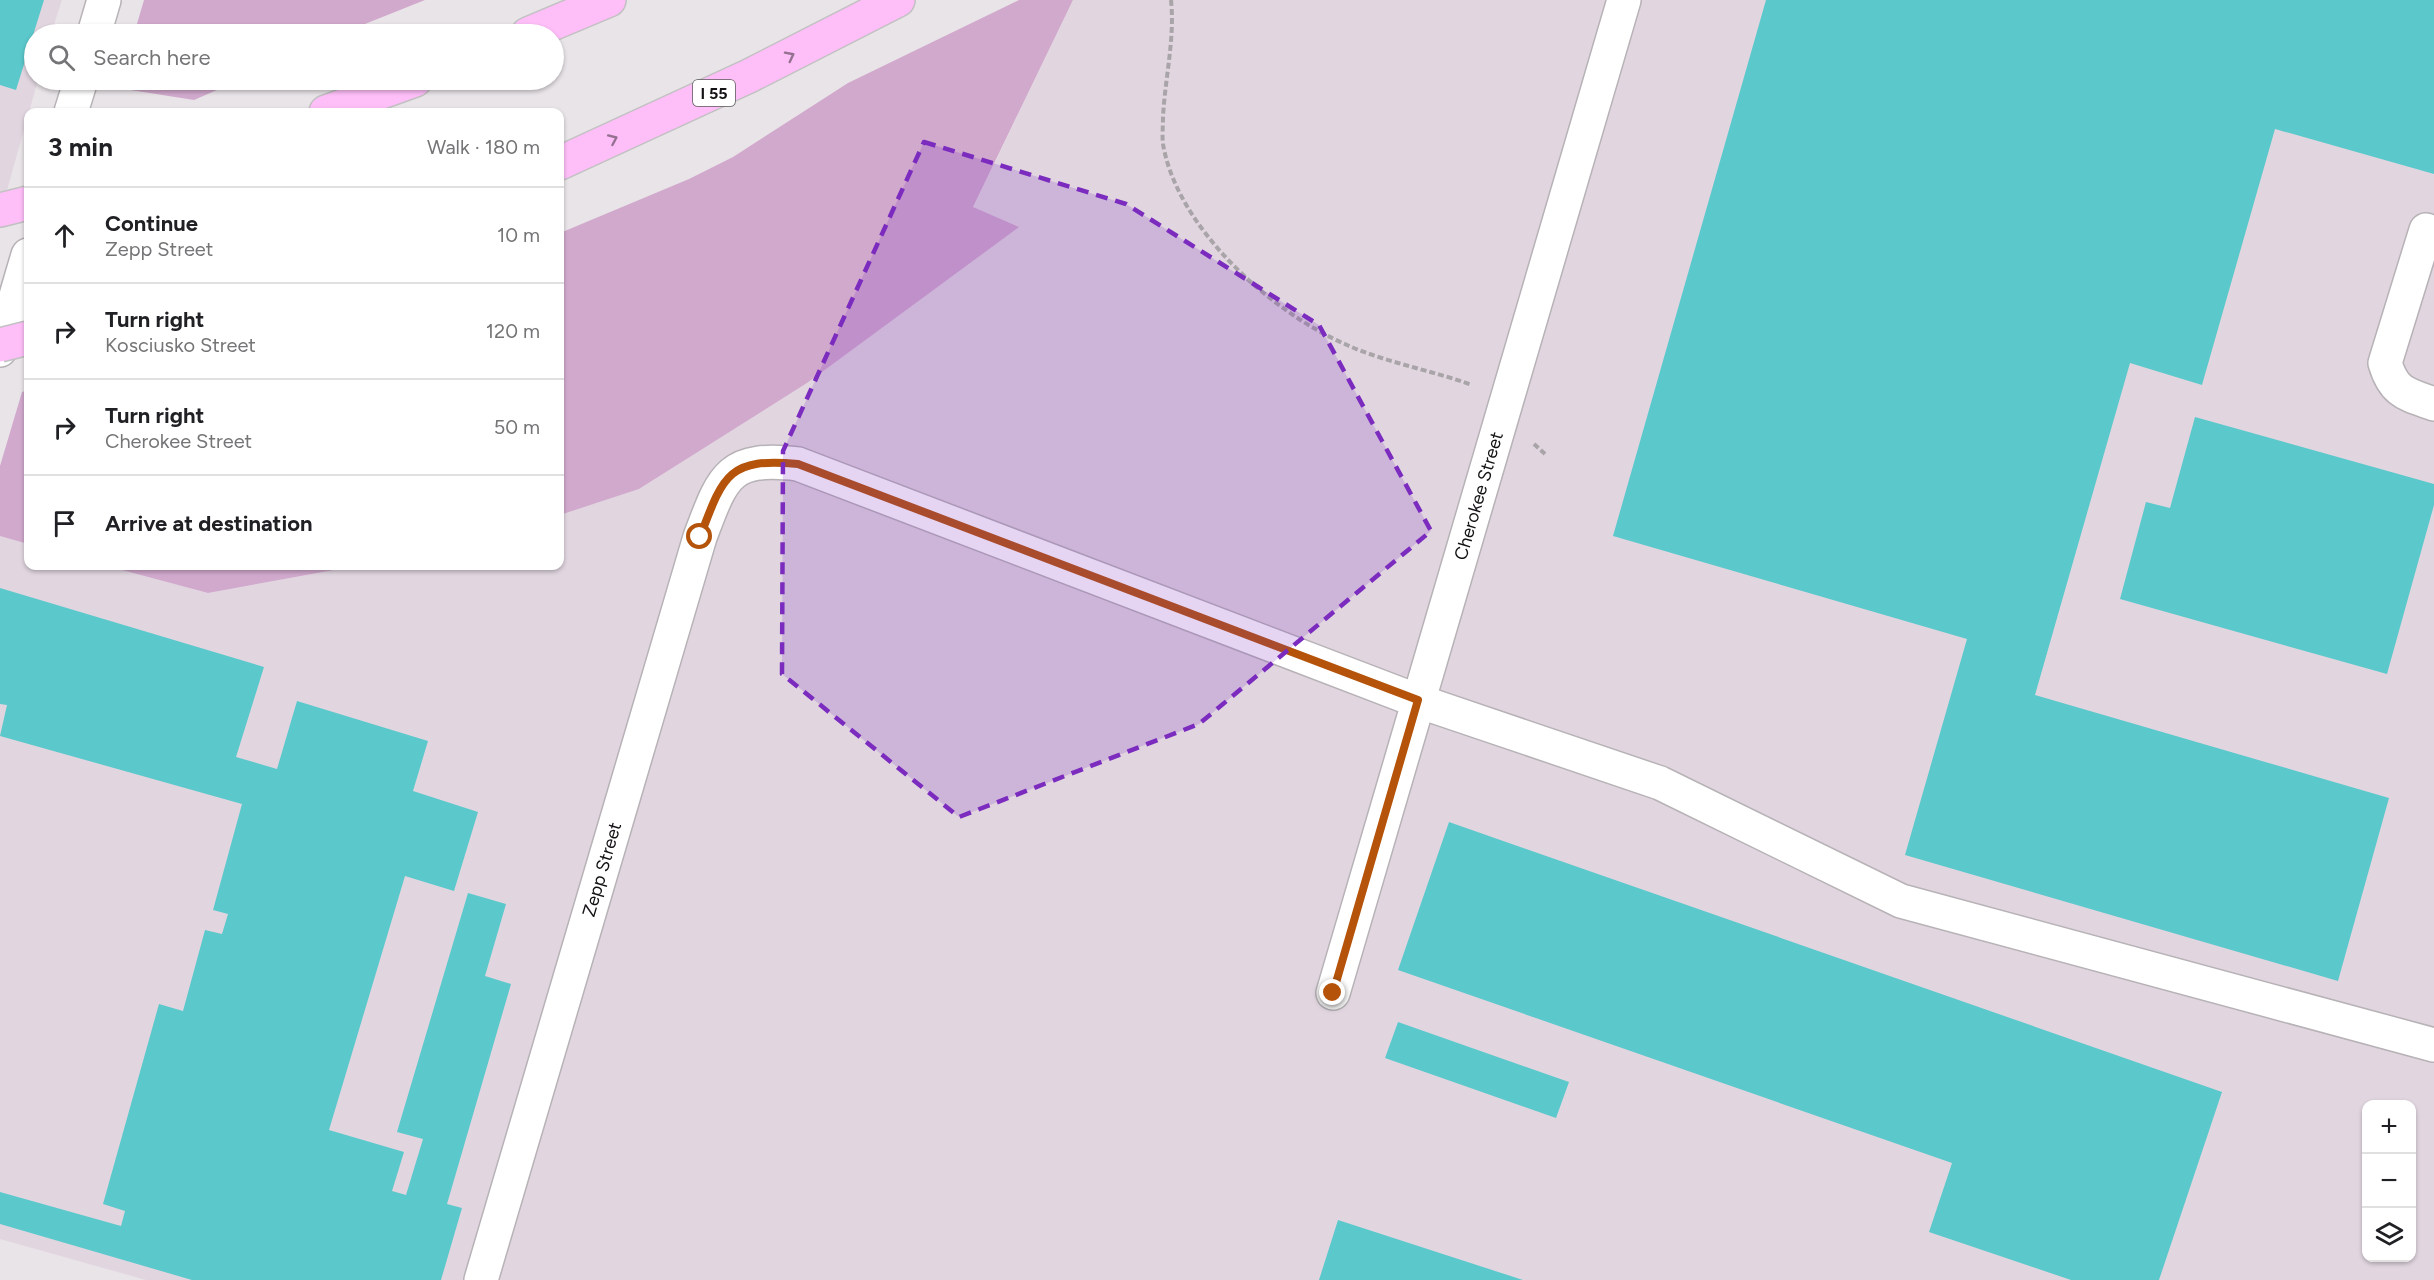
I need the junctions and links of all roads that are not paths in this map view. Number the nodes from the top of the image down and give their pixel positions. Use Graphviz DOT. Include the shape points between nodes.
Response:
graph roads {
  1 [pos="104,0"];
  2 [pos="609,0"];
  3 [pos="898,0"];
  4 [pos="1624,0"];
  5 [pos="97,24"];
  6 [pos="552,24"];
  7 [pos="78,90"];
  8 [pos="388,90"];
  9 [pos="72,108"];
  10 [pos="338,108"];
  11 [pos="564,161"];
  12 [pos="24,204"];
  13 [pos="0,210"];
  14 [pos="2427,230"];
  15 [pos="24,269"];
  16 [pos="24,339"];
  17 [pos="0,345"];
  18 [pos="0,350"];
  19 [pos="2434,404"];
  20 [pos="1418,700"];
  21 [pos="1333,993"];
  22 [pos="2434,1045"];
  23 [pos="482,1280"];
  1 -- 5 [label="street"];
  2 -- 6 [label="highway"];
  11 -- 3 [label="highway, I 55, one-way" via="749,76"];
  4 -- 20 [label="street, Cherokee Street"];
  7 -- 9 [label="street"];
  8 -- 10 [label="highway"];
  12 -- 13 [label="highway"];
  14 -- 19 [label="street" via="2385,363 2390,381 2403,393"];
  15 -- 18 [label="street"];
  16 -- 17 [label="highway, bridge"];
  20 -- 21 [label="street, Cherokee Street"];
  20 -- 22 [label="street" via="1660,783 1901,901"];
  20 -- 23 [label="street, Zepp Street" via="798,464 767,461 738,467 716,494 700,537"];
}
